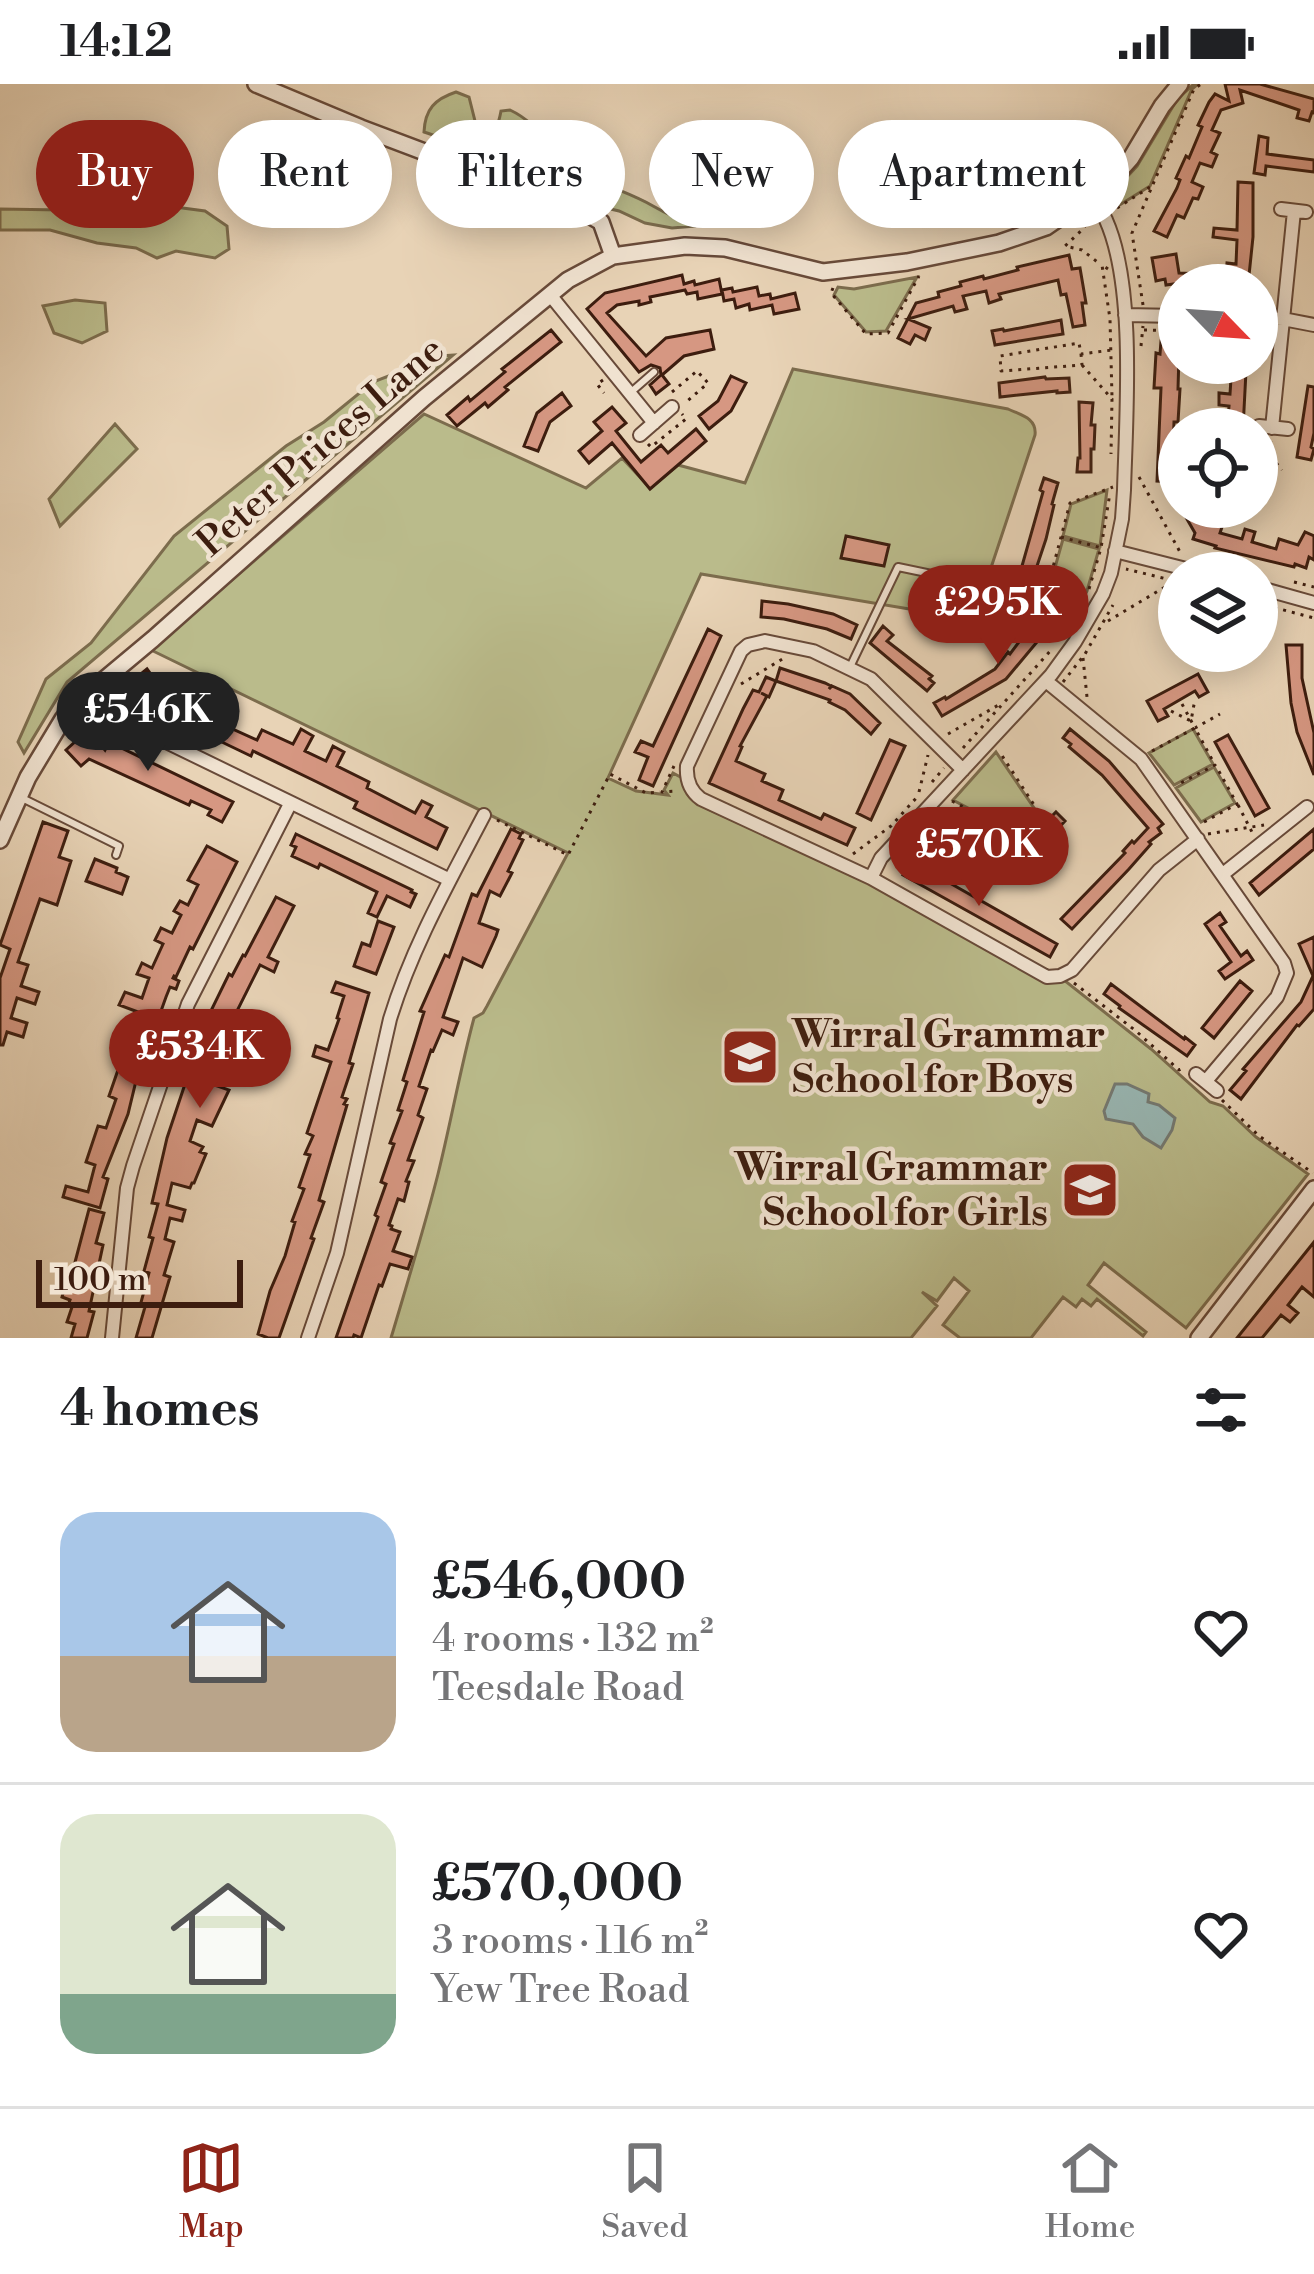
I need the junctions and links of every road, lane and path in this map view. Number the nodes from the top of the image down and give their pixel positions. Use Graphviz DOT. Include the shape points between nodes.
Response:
graph roads {
  1 [pos="256,84"];
  2 [pos="1180,84"];
  3 [pos="1129,160"];
  4 [pos="1152,187"];
  5 [pos="1129,201"];
  6 [pos="1294,211"];
  7 [pos="1043,228"];
  8 [pos="1084,228"];
  9 [pos="1107,228"];
  10 [pos="613,256"];
  11 [pos="1102,265"];
  12 [pos="920,274"];
  13 [pos="1120,278"];
  14 [pos="836,283"];
  15 [pos="551,296"];
  16 [pos="1125,315"];
  17 [pos="1158,316"];
  18 [pos="1278,319"];
  19 [pos="1283,319"];
  20 [pos="1314,325"];
  21 [pos="1142,330"];
  22 [pos="1158,330"];
  23 [pos="1119,350"];
  24 [pos="1082,354"];
  25 [pos="1082,365"];
  26 [pos="654,372"];
  27 [pos="630,393"];
  28 [pos="1112,399"];
  29 [pos="673,404"];
  30 [pos="1275,408"];
  31 [pos="654,423"];
  32 [pos="640,435"];
  33 [pos="1125,455"];
  34 [pos="1111,465"];
  35 [pos="1278,465"];
  36 [pos="1282,470"];
  37 [pos="1117,488"];
  38 [pos="1061,537"];
  39 [pos="1108,549"];
  40 [pos="1184,552"];
  41 [pos="1158,562"];
  42 [pos="1126,569"];
  43 [pos="946,577"];
  44 [pos="1158,577"];
  45 [pos="1158,592"];
  46 [pos="1278,593"];
  47 [pos="1086,598"];
  48 [pos="1314,602"];
  49 [pos="1278,609"];
  50 [pos="1077,614"];
  51 [pos="1314,618"];
  52 [pos="1072,635"];
  53 [pos="1083,656"];
  54 [pos="784,658"];
  55 [pos="850,668"];
  56 [pos="1046,681"];
  57 [pos="740,684"];
  58 [pos="1009,699"];
  59 [pos="1195,699"];
  60 [pos="80,700"];
  61 [pos="1182,704"];
  62 [pos="1171,711"];
  63 [pos="1220,714"];
  64 [pos="1089,715"];
  65 [pos="1191,721"];
  66 [pos="1195,728"];
  67 [pos="992,740"];
  68 [pos="933,749"];
  69 [pos="681,751"];
  70 [pos="1139,758"];
  71 [pos="958,765"];
  72 [pos="1215,765"];
  73 [pos="690,787"];
  74 [pos="1165,791"];
  75 [pos="662,792"];
  76 [pos="940,795"];
  77 [pos="19,796"];
  78 [pos="922,800"];
  79 [pos="290,804"];
  80 [pos="1237,804"];
  81 [pos="1307,807"];
  82 [pos="484,815"];
  83 [pos="1289,821"];
  84 [pos="1250,827"];
  85 [pos="1195,835"];
  86 [pos="0,840"];
  87 [pos="1259,844"];
  88 [pos="116,855"];
  89 [pos="848,857"];
  90 [pos="1223,874"];
  91 [pos="871,878"];
  92 [pos="450,880"];
  93 [pos="1063,975"];
  94 [pos="1204,1077"];
  95 [pos="1314,1174"];
  96 [pos="1314,1189"];
  97 [pos="112,1338"];
  98 [pos="308,1338"];
  99 [pos="1198,1338"];
  1 -- 10 [label="street" via="586,213 601,222"];
  2 -- 3 [label="street"];
  4 -- 5 [label="path"];
  6 -- 19 [label="street"];
  7 -- 10 [label="street" via="999,243 823,272 725,248"];
  8 -- 11 [label="path" via="1065,246"];
  9 -- 13 [label="street"];
  10 -- 15 [label="street, Peter Prices Lane"];
  11 -- 13 [label="path"];
  11 -- 23 [label="path"];
  12 -- 14 [label="path" via="888,333 866,334 830,293"];
  13 -- 16 [label="street"];
  15 -- 27 [label="street"];
  15 -- 60 [label="street, Peter Prices Lane"];
  16 -- 17 [label="street"];
  16 -- 23 [label="street"];
  18 -- 19 [label="street"];
  19 -- 20 [label="street"];
  19 -- 30 [label="street"];
  21 -- 22 [label="path"];
  23 -- 24 [label="path"];
  23 -- 28 [label="path"];
  23 -- 33 [label="street"];
  24 -- 25 [label="path"];
  24 -- 25 [label="path" via="1079,343 1000,356 1001,371"];
  25 -- 28 [label="path"];
  26 -- 27 [label="lane"];
  27 -- 31 [label="street"];
  28 -- 34 [label="path"];
  29 -- 29 [label="path" via="708,383 697,371"];
  29 -- 31 [label="street"];
  31 -- 32 [label="street"];
  33 -- 37 [label="street"];
  33 -- 40 [label="path"];
  35 -- 36 [label="path"];
  37 -- 38 [label="path" via="1070,503"];
  37 -- 39 [label="path"];
  37 -- 39 [label="street" via="1122,519"];
  38 -- 39 [label="path"];
  38 -- 50 [label="path" via="1052,571"];
  39 -- 41 [label="street"];
  39 -- 47 [label="path"];
  39 -- 52 [label="street" via="1103,594"];
  42 -- 44 [label="path"];
  43 -- 55 [label="lane" via="898,567"];
  45 -- 52 [label="path"];
  46 -- 48 [label="street"];
  49 -- 51 [label="path"];
  52 -- 56 [label="street"];
  52 -- 58 [label="path"];
  53 -- 64 [label="path"];
  54 -- 57 [label="path"];
  55 -- 68 [label="street" via="872,679"];
  55 -- 73 [label="street" via="813,651 748,645 687,766"];
  56 -- 64 [label="street"];
  56 -- 67 [label="street"];
  58 -- 68 [label="path"];
  58 -- 71 [label="path"];
  59 -- 65 [label="path"];
  60 -- 77 [label="street, Peter Prices Lane"];
  60 -- 79 [label="street"];
  61 -- 65 [label="path"];
  62 -- 65 [label="path"];
  63 -- 66 [label="path"];
  64 -- 70 [label="street"];
  65 -- 66 [label="path"];
  66 -- 70 [label="path"];
  66 -- 72 [label="path"];
  67 -- 71 [label="street"];
  67 -- 76 [label="path" via="1036,808 1014,833"];
  68 -- 71 [label="street"];
  68 -- 78 [label="path"];
  69 -- 75 [label="path"];
  70 -- 74 [label="street"];
  71 -- 76 [label="street"];
  71 -- 78 [label="path"];
  72 -- 74 [label="path"];
  72 -- 80 [label="path"];
  73 -- 75 [label="path"];
  73 -- 91 [label="street"];
  74 -- 85 [label="street"];
  75 -- 82 [label="path" via="646,793 610,774 568,855"];
  76 -- 78 [label="street"];
  77 -- 86 [label="street, Peter Prices Lane"];
  77 -- 88 [label="lane" via="119,846"];
  78 -- 89 [label="path"];
  78 -- 91 [label="street"];
  79 -- 92 [label="street"];
  79 -- 97 [label="street" via="188,1004 133,1166"];
  80 -- 84 [label="path"];
  80 -- 85 [label="path"];
  81 -- 83 [label="street"];
  82 -- 92 [label="street"];
  83 -- 84 [label="path"];
  83 -- 87 [label="street"];
  84 -- 85 [label="path"];
  84 -- 87 [label="path"];
  85 -- 90 [label="street"];
  85 -- 93 [label="street"];
  87 -- 90 [label="street"];
  90 -- 94 [label="street" via="1287,973 1277,997"];
  91 -- 93 [label="street" via="1047,977"];
  92 -- 98 [label="street" via="389,1019 338,1253"];
  93 -- 94 [label="path" via="1179,1070"];
  94 -- 95 [label="path" via="1258,1136"];
  96 -- 99 [label="street"];
}
